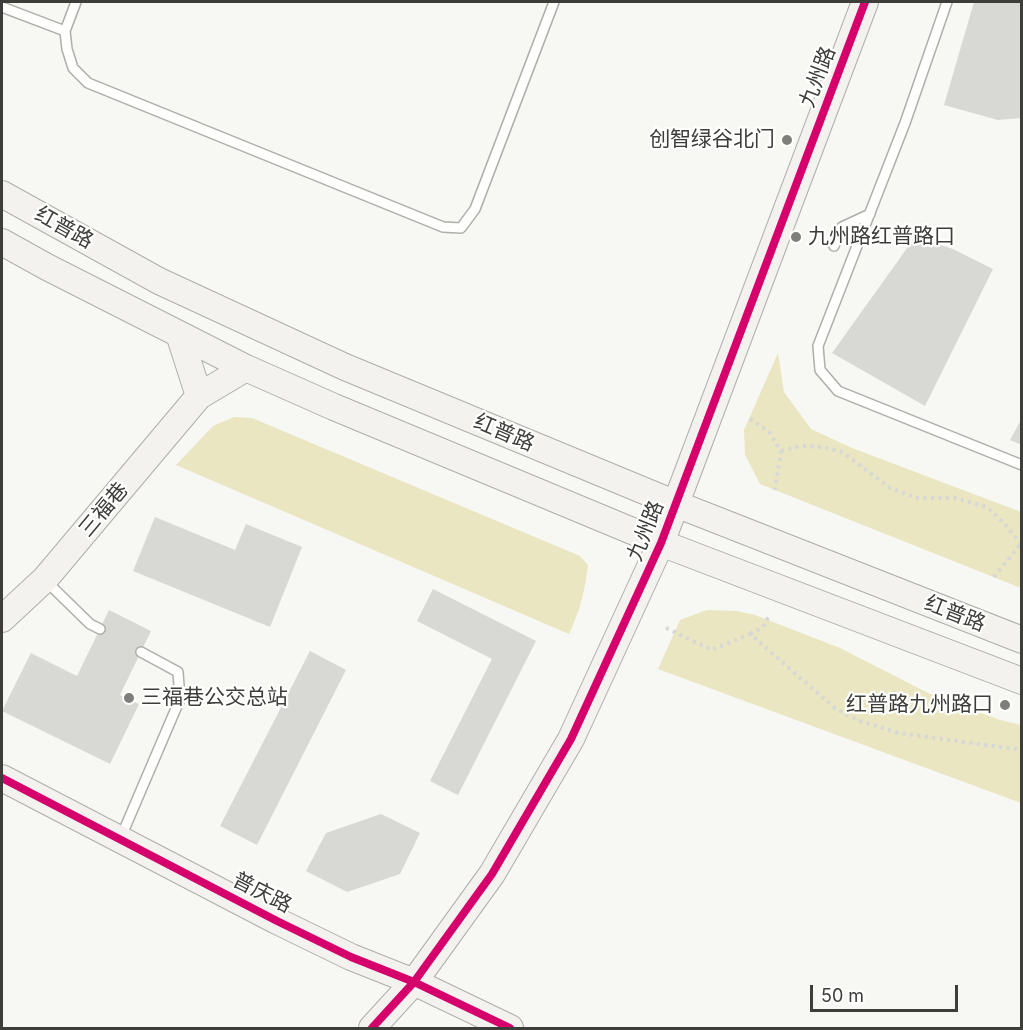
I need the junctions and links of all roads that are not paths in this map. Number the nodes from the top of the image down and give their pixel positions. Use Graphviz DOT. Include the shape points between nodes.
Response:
graph roads {
  1 [pos="76,2"];
  2 [pos="554,2"];
  3 [pos="865,2"];
  4 [pos="947,2"];
  5 [pos="2,6"];
  6 [pos="65,31"];
  7 [pos="2,194"];
  8 [pos="870,214"];
  9 [pos="2,242"];
  10 [pos="834,246"];
  11 [pos="179,334"];
  12 [pos="246,368"];
  13 [pos="199,396"];
  14 [pos="1022,465"];
  15 [pos="676,504"];
  16 [pos="661,543"];
  17 [pos="45,579"];
  18 [pos="2,619"];
  19 [pos="100,629"];
  20 [pos="1022,640"];
  21 [pos="141,652"];
  22 [pos="1022,681"];
  23 [pos="2,778"];
  24 [pos="120,840"];
  25 [pos="414,982"];
  26 [pos="372,1029"];
  27 [pos="510,1029"];
  1 -- 6 [label="lane"];
  2 -- 6 [label="lane" via="475,209 461,228 442,227 88,83 73,68"];
  3 -- 15 [label="main road, 九州路"];
  4 -- 8 [label="lane"];
  5 -- 6 [label="lane"];
  7 -- 15 [label="main road, 红普路" via="159,281 345,367"];
  8 -- 10 [label="lane" via="842,227"];
  8 -- 14 [label="lane" via="818,346 820,370 838,392"];
  9 -- 11 [label="main road, 红普路"];
  11 -- 12 [label="main road, 红普路"];
  11 -- 13 [label="main road"];
  12 -- 13 [label="main road, 三福巷"];
  12 -- 16 [label="main road, 红普路"];
  13 -- 17 [label="main road, 三福巷"];
  15 -- 16 [label="main road, 九州路"];
  15 -- 20 [label="main road, 红普路"];
  16 -- 22 [label="main road, 红普路"];
  16 -- 25 [label="main road, 九州路" via="554,770 492,874"];
  17 -- 18 [label="main road, 三福巷"];
  17 -- 19 [label="lane" via="90,624"];
  21 -- 24 [label="lane" via="178,672 180,699"];
  23 -- 24 [label="main road, 普庆路"];
  24 -- 25 [label="main road, 普庆路" via="330,947"];
  25 -- 26 [label="main road, 九州路"];
  25 -- 27 [label="main road, 普庆路"];
}
